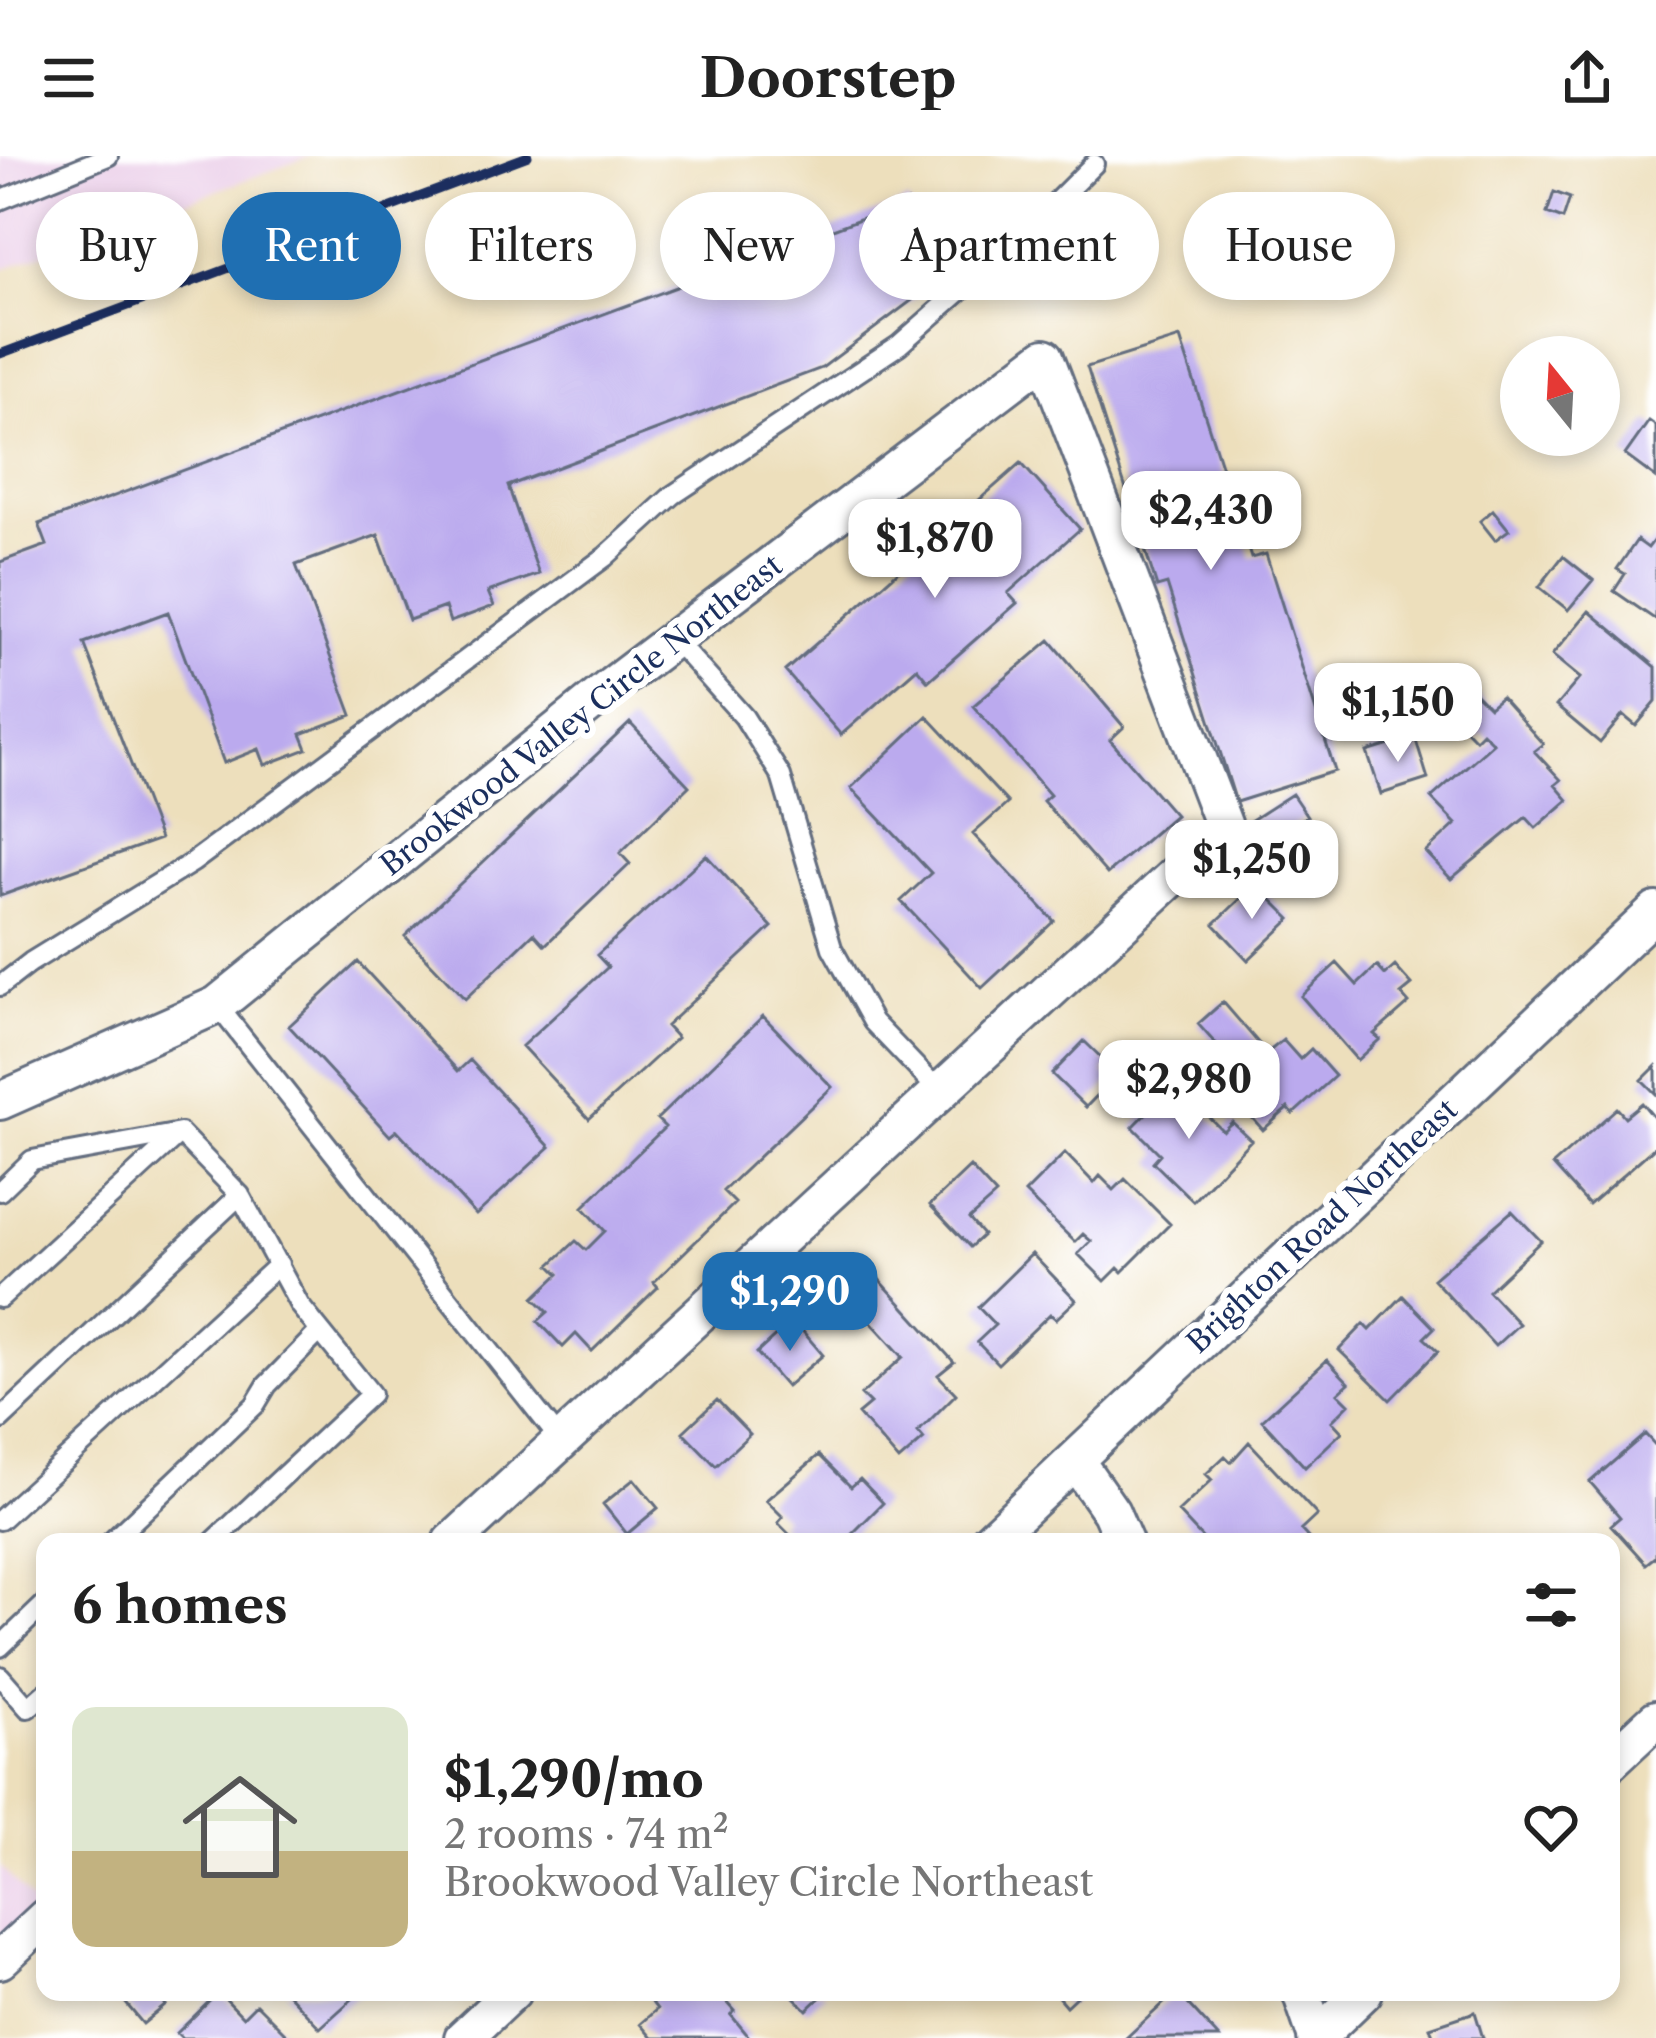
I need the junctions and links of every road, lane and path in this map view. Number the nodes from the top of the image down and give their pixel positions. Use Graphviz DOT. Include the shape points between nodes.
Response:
graph roads {
  1 [pos="108,156"];
  2 [pos="1094,164"];
  3 [pos="0,200"];
  4 [pos="674,639"];
  5 [pos="1656,911"];
  6 [pos="0,986"];
  7 [pos="217,1005"];
  8 [pos="940,1092"];
  9 [pos="0,1101"];
  10 [pos="181,1133"];
  11 [pos="0,1191"];
  12 [pos="240,1196"];
  13 [pos="279,1264"];
  14 [pos="0,1298"];
  15 [pos="320,1331"];
  16 [pos="0,1420"];
  17 [pos="561,1442"];
  18 [pos="1075,1460"];
  19 [pos="0,1520"];
  20 [pos="121,1533"];
  21 [pos="223,1533"];
  22 [pos="462,1533"];
  23 [pos="998,1533"];
  24 [pos="1120,1533"];
  25 [pos="36,1613"];
  26 [pos="0,1647"];
  27 [pos="0,1676"];
  28 [pos="36,1701"];
  29 [pos="1656,1719"];
  30 [pos="1620,1753"];
  31 [pos="36,1926"];
  32 [pos="0,1960"];
  33 [pos="502,2001"];
  34 [pos="1304,2001"];
  35 [pos="1355,2001"];
  36 [pos="463,2038"];
  37 [pos="1316,2038"];
  1 -- 3 [label="lane"];
  2 -- 6 [label="lane" via="899,345 673,495 604,557 193,862"];
  4 -- 7 [label="street, Brookwood Valley Circle Northeast"];
  4 -- 8 [label="lane" via="744,717 781,776 832,948 873,1022"];
  4 -- 8 [label="street, Brookwood Valley Circle Northeast" via="1045,357 1225,829"];
  5 -- 18 [label="street, Brighton Road Northeast"];
  7 -- 9 [label="street, Brookwood Valley Circle Northeast"];
  7 -- 17 [label="lane"];
  8 -- 17 [label="street, Brookwood Valley Circle Northeast"];
  10 -- 11 [label="lane" via="32,1160"];
  10 -- 12 [label="lane"];
  10 -- 14 [label="lane"];
  12 -- 13 [label="lane"];
  12 -- 16 [label="lane"];
  13 -- 15 [label="lane"];
  13 -- 19 [label="lane"];
  15 -- 20 [label="lane" via="255,1406"];
  15 -- 21 [label="lane" via="371,1394"];
  17 -- 22 [label="street, Brookwood Valley Circle Northeast"];
  18 -- 23 [label="street, Brighton Road Northeast"];
  18 -- 24 [label="street"];
  25 -- 26 [label="lane"];
  27 -- 28 [label="lane" via="28,1708"];
  29 -- 30 [label="street"];
  31 -- 32 [label="street"];
  33 -- 36 [label="street"];
  34 -- 37 [label="street"];
  35 -- 37 [label="street"];
}
